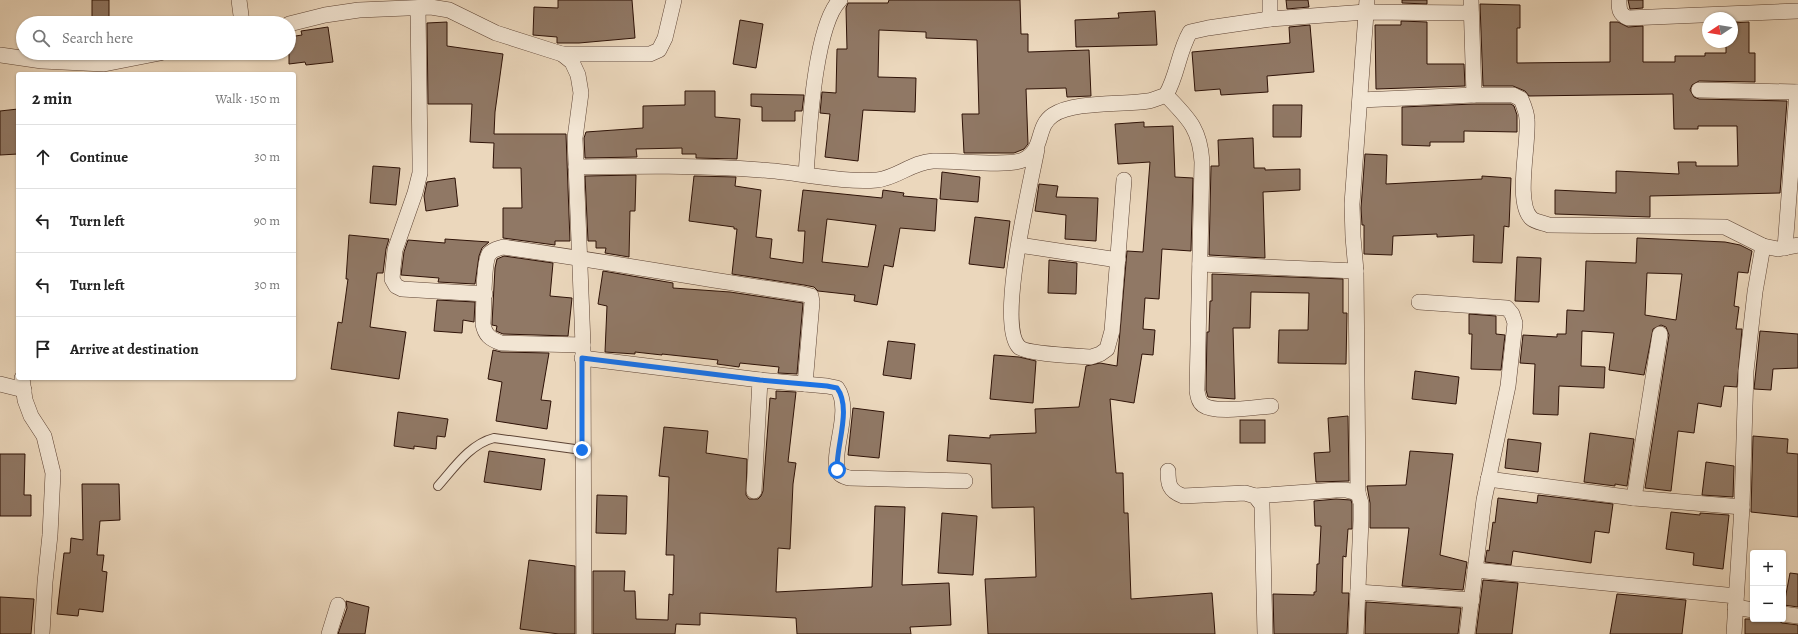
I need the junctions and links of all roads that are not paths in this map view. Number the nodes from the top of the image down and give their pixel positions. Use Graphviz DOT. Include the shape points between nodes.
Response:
graph roads {
  1 [pos="239,0"];
  2 [pos="674,0"];
  3 [pos="1270,0"];
  4 [pos="1620,0"];
  5 [pos="833,2"];
  6 [pos="358,5"];
  7 [pos="450,5"];
  8 [pos="1366,6"];
  9 [pos="1471,6"];
  10 [pos="1765,6"];
  11 [pos="418,8"];
  12 [pos="1798,11"];
  13 [pos="241,16"];
  14 [pos="1270,19"];
  15 [pos="296,22"];
  16 [pos="562,54"];
  17 [pos="0,55"];
  18 [pos="16,57"];
  19 [pos="35,60"];
  20 [pos="136,60"];
  21 [pos="104,69"];
  22 [pos="1699,90"];
  23 [pos="1798,92"];
  24 [pos="1166,95"];
  25 [pos="1474,95"];
  26 [pos="1360,100"];
  27 [pos="1037,149"];
  28 [pos="576,167"];
  29 [pos="806,174"];
  30 [pos="1124,180"];
  31 [pos="1019,245"];
  32 [pos="1763,246"];
  33 [pos="1792,246"];
  34 [pos="581,258"];
  35 [pos="1118,260"];
  36 [pos="1200,264"];
  37 [pos="1356,271"];
  38 [pos="485,294"];
  39 [pos="1419,302"];
  40 [pos="1660,334"];
  41 [pos="583,352"];
  42 [pos="760,380"];
  43 [pos="0,384"];
  44 [pos="23,384"];
  45 [pos="805,384"];
  46 [pos="1271,406"];
  47 [pos="582,450"];
  48 [pos="1168,471"];
  49 [pos="1488,479"];
  50 [pos="965,480"];
  51 [pos="438,486"];
  52 [pos="754,491"];
  53 [pos="1358,493"];
  54 [pos="1255,496"];
  55 [pos="1634,498"];
  56 [pos="1742,507"];
  57 [pos="1475,570"];
  58 [pos="1358,592"];
  59 [pos="1472,600"];
  60 [pos="1736,602"];
  61 [pos="338,605"];
  62 [pos="1750,609"];
  63 [pos="1786,614"];
  64 [pos="1798,616"];
  65 [pos="42,634"];
  66 [pos="329,634"];
  67 [pos="584,634"];
  68 [pos="1265,634"];
  69 [pos="1356,634"];
  70 [pos="1467,634"];
  71 [pos="1734,634"];
  1 -- 13 [label="street"];
  2 -- 16 [label="street" via="665,38 659,50 650,54"];
  3 -- 14 [label="street"];
  4 -- 10 [label="street" via="1620,11 1628,18"];
  5 -- 29 [label="street" via="816,68"];
  6 -- 11 [label="street"];
  6 -- 15 [label="street"];
  7 -- 11 [label="street"];
  7 -- 16 [label="street" via="496,33"];
  8 -- 9 [label="street"];
  8 -- 14 [label="street"];
  8 -- 26 [label="street"];
  9 -- 25 [label="street"];
  10 -- 12 [label="street"];
  11 -- 38 [label="street" via="420,173 396,250 392,279 396,286 402,289"];
  14 -- 24 [label="street" via="1190,32 1182,46 1174,81"];
  16 -- 28 [label="street" via="572,62 578,75 580,93 575,138"];
  17 -- 18 [label="street"];
  19 -- 21 [label="street"];
  20 -- 21 [label="street"];
  22 -- 23 [label="street"];
  23 -- 33 [label="street"];
  24 -- 27 [label="street" via="1150,101 1069,108 1052,115 1043,125"];
  24 -- 36 [label="street" via="1195,129 1201,144"];
  25 -- 26 [label="street"];
  25 -- 32 [label="street" via="1513,95 1521,99 1527,121 1523,194 1525,208 1532,219 1549,225 1725,227"];
  26 -- 37 [label="street" via="1352,204"];
  27 -- 29 [label="street" via="1023,160 1005,163 930,161 878,180"];
  27 -- 31 [label="street"];
  28 -- 29 [label="street" via="699,167"];
  28 -- 34 [label="street"];
  30 -- 35 [label="street"];
  31 -- 35 [label="street"];
  31 -- 35 [label="street" via="1012,288 1011,328 1014,341 1020,348 1032,352 1091,357 1108,349"];
  32 -- 33 [label="street" via="1778,249"];
  32 -- 56 [label="street" via="1746,371"];
  34 -- 38 [label="street" via="503,247 493,250 488,255 486,265"];
  34 -- 41 [label="street"];
  34 -- 45 [label="street" via="811,296"];
  36 -- 37 [label="street"];
  36 -- 46 [label="street" via="1197,391 1199,401 1213,410"];
  37 -- 53 [label="street"];
  38 -- 41 [label="street" via="483,324 490,338 501,343"];
  39 -- 49 [label="street" via="1507,308 1512,314 1515,323 1508,386"];
  40 -- 55 [label="street"];
  41 -- 42 [label="street"];
  41 -- 47 [label="street"];
  42 -- 45 [label="street"];
  42 -- 52 [label="street"];
  43 -- 44 [label="street"];
  44 -- 65 [label="street" via="31,416 44,436 53,473"];
  45 -- 50 [label="street" via="837,388 842,394 844,406 837,460 837,470 841,475 849,478"];
  47 -- 51 [label="lane" via="494,438 471,450"];
  47 -- 67 [label="street"];
  48 -- 54 [label="street" via="1168,486 1183,496 1245,493"];
  49 -- 55 [label="street"];
  49 -- 57 [label="street"];
  53 -- 54 [label="street" via="1336,490"];
  53 -- 58 [label="street" via="1361,503"];
  54 -- 68 [label="street" via="1262,505"];
  55 -- 56 [label="street"];
  56 -- 60 [label="street"];
  57 -- 59 [label="street"];
  57 -- 60 [label="street"];
  58 -- 59 [label="street"];
  58 -- 69 [label="street"];
  59 -- 70 [label="street"];
  60 -- 62 [label="street"];
  60 -- 71 [label="street"];
  61 -- 66 [label="street"];
  63 -- 64 [label="street"];
}
